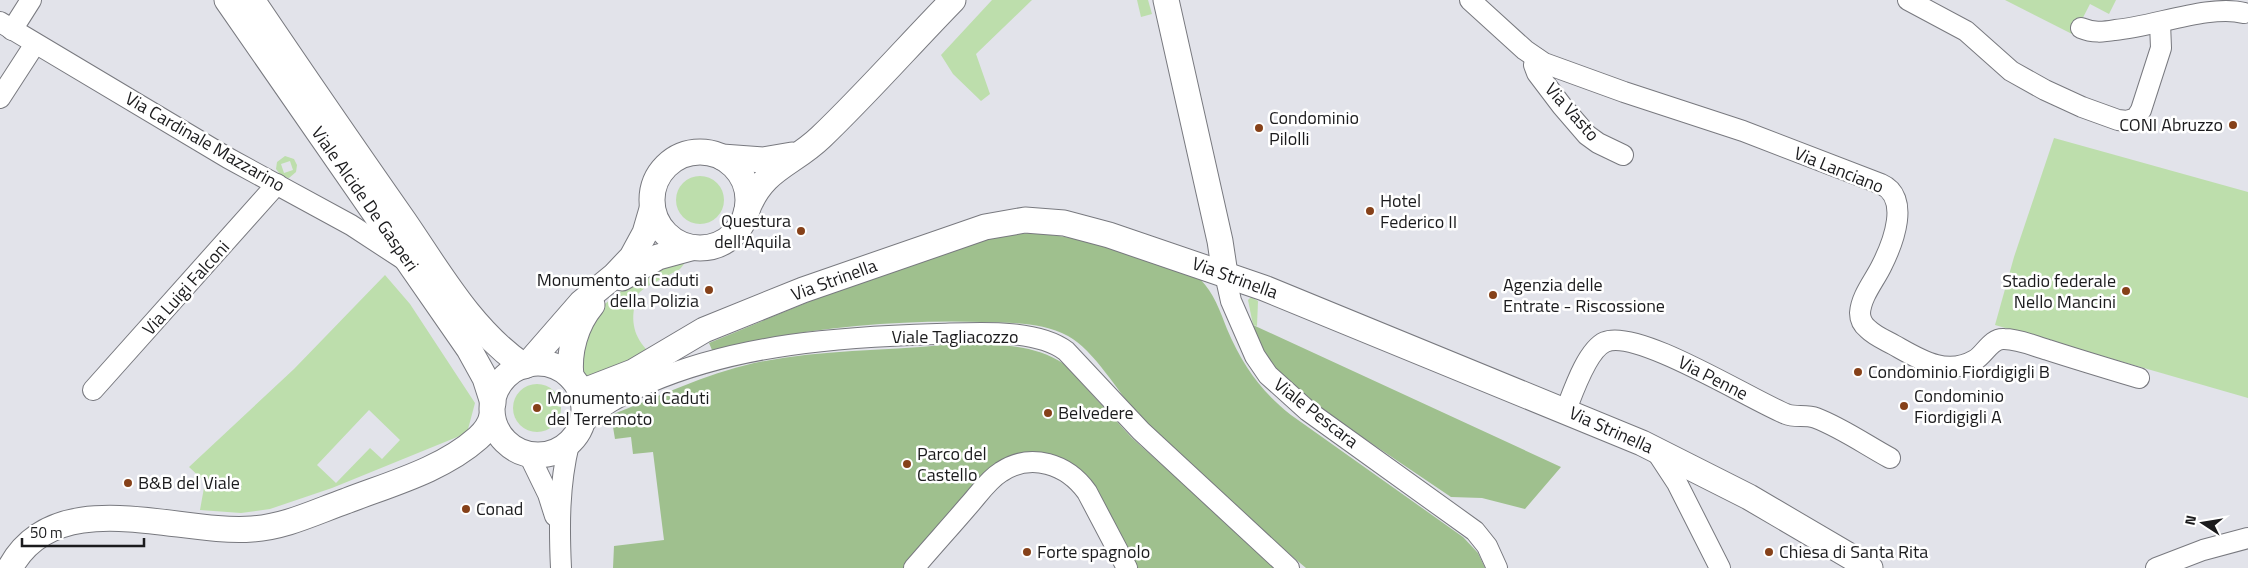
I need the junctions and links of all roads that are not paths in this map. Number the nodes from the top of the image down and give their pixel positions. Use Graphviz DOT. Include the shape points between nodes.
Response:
graph roads {
  1 [pos="31,0"];
  2 [pos="228,0"];
  3 [pos="252,0"];
  4 [pos="953,0"];
  5 [pos="1166,0"];
  6 [pos="1470,0"];
  7 [pos="1908,0"];
  8 [pos="2227,0"];
  9 [pos="2206,12"];
  10 [pos="2244,12"];
  11 [pos="2160,23"];
  12 [pos="6,26"];
  13 [pos="2081,28"];
  14 [pos="35,44"];
  15 [pos="1536,58"];
  16 [pos="0,98"];
  17 [pos="814,143"];
  18 [pos="1623,155"];
  19 [pos="722,157"];
  20 [pos="277,184"];
  21 [pos="652,209"];
  22 [pos="747,210"];
  23 [pos="692,248"];
  24 [pos="410,263"];
  25 [pos="1225,274"];
  26 [pos="525,365"];
  27 [pos="2139,378"];
  28 [pos="577,387"];
  29 [pos="93,390"];
  30 [pos="492,409"];
  31 [pos="1566,410"];
  32 [pos="574,436"];
  33 [pos="524,453"];
  34 [pos="1890,458"];
  35 [pos="430,467"];
  36 [pos="1684,479"];
  37 [pos="559,527"];
  38 [pos="2248,538"];
  39 [pos="11,560"];
  40 [pos="561,568"];
  41 [pos="914,568"];
  42 [pos="1127,568"];
  43 [pos="1289,568"];
  44 [pos="1497,568"];
  45 [pos="1720,568"];
  46 [pos="1870,568"];
  47 [pos="2156,568"];
  1 -- 12 [label="street"];
  2 -- 24 [label="main road, Viale Alcide De Gasperi"];
  3 -- 26 [label="main road, Viale Alcide De Gasperi" via="450,288 489,337"];
  4 -- 17 [label="main road"];
  5 -- 25 [label="main road, Viale Pescara"];
  6 -- 15 [label="street, Via Lanciano"];
  7 -- 11 [label="street" via="1966,31 2016,74 2064,99 2123,121 2133,119 2141,110 2161,48"];
  8 -- 9 [label="street"];
  9 -- 10 [label="street"];
  9 -- 11 [label="street"];
  11 -- 13 [label="street" via="2102,32"];
  12 -- 14 [label="street, Via Cardinale Mazzarino"];
  14 -- 16 [label="street"];
  14 -- 20 [label="street, Via Cardinale Mazzarino"];
  15 -- 18 [label="street, Via Vasto" via="1537,73 1584,131 1598,143"];
  15 -- 27 [label="street, Via Lanciano" via="1624,92 1742,131 1887,187 1896,200 1897,218 1884,263 1862,302 1860,318 1871,332 1921,360 1941,367 1964,365 1976,360 1995,341 2005,339"];
  17 -- 19 [label="main road" via="777,159"];
  17 -- 22 [label="main road" via="766,178"];
  19 -- 21 [label="main road" via="697,151 673,159 655,181"];
  19 -- 22 [label="main road" via="735,166 744,179 748,194"];
  20 -- 24 [label="street, Via Cardinale Mazzarino" via="351,225"];
  20 -- 29 [label="street, Via Luigi Falconi"];
  21 -- 23 [label="main road" via="666,235"];
  21 -- 26 [label="main road" via="645,233 632,257 580,303"];
  22 -- 23 [label="main road" via="742,224 720,244"];
  23 -- 28 [label="main road" via="646,263 616,282 594,302 577,328 571,360"];
  24 -- 30 [label="main road, Viale Alcide De Gasperi" via="478,363"];
  25 -- 28 [label="main road, Via Strinella" via="1064,223 1038,220 998,224 811,287 683,340 633,372 589,389"];
  25 -- 31 [label="main road, Via Strinella"];
  25 -- 44 [label="street, Viale Pescara" via="1227,292 1255,356 1268,375 1308,411 1475,531 1487,546"];
  26 -- 28 [label="main road" via="553,366"];
  26 -- 30 [label="main road" via="505,378 496,392"];
  28 -- 32 [label="main road" via="584,416"];
  30 -- 33 [label="main road" via="496,428 503,440"];
  30 -- 35 [label="main road" via="488,427 479,437"];
  31 -- 34 [label="street, Via Penne" via="1594,350 1608,340 1622,340 1682,362 1789,416 1809,416 1824,422"];
  31 -- 36 [label="main road, Via Strinella" via="1654,448"];
  32 -- 33 [label="main road" via="550,454"];
  32 -- 37 [label="street" via="562,475"];
  32 -- 43 [label="street, Viale Tagliacozzo" via="599,408 619,396 679,371 740,354 811,342 899,336 964,334 1033,338 1066,351 1141,431"];
  33 -- 35 [label="main road" via="484,454"];
  33 -- 37 [label="street" via="548,494"];
  35 -- 39 [label="main road" via="277,526 243,530 124,519 82,520 46,532"];
  36 -- 45 [label="street"];
  36 -- 46 [label="main road, Via Strinella"];
  37 -- 40 [label="street"];
  38 -- 47 [label="street" via="2202,550"];
  41 -- 42 [label="street" via="995,476 1013,466 1034,462 1055,466 1078,481"];
}
